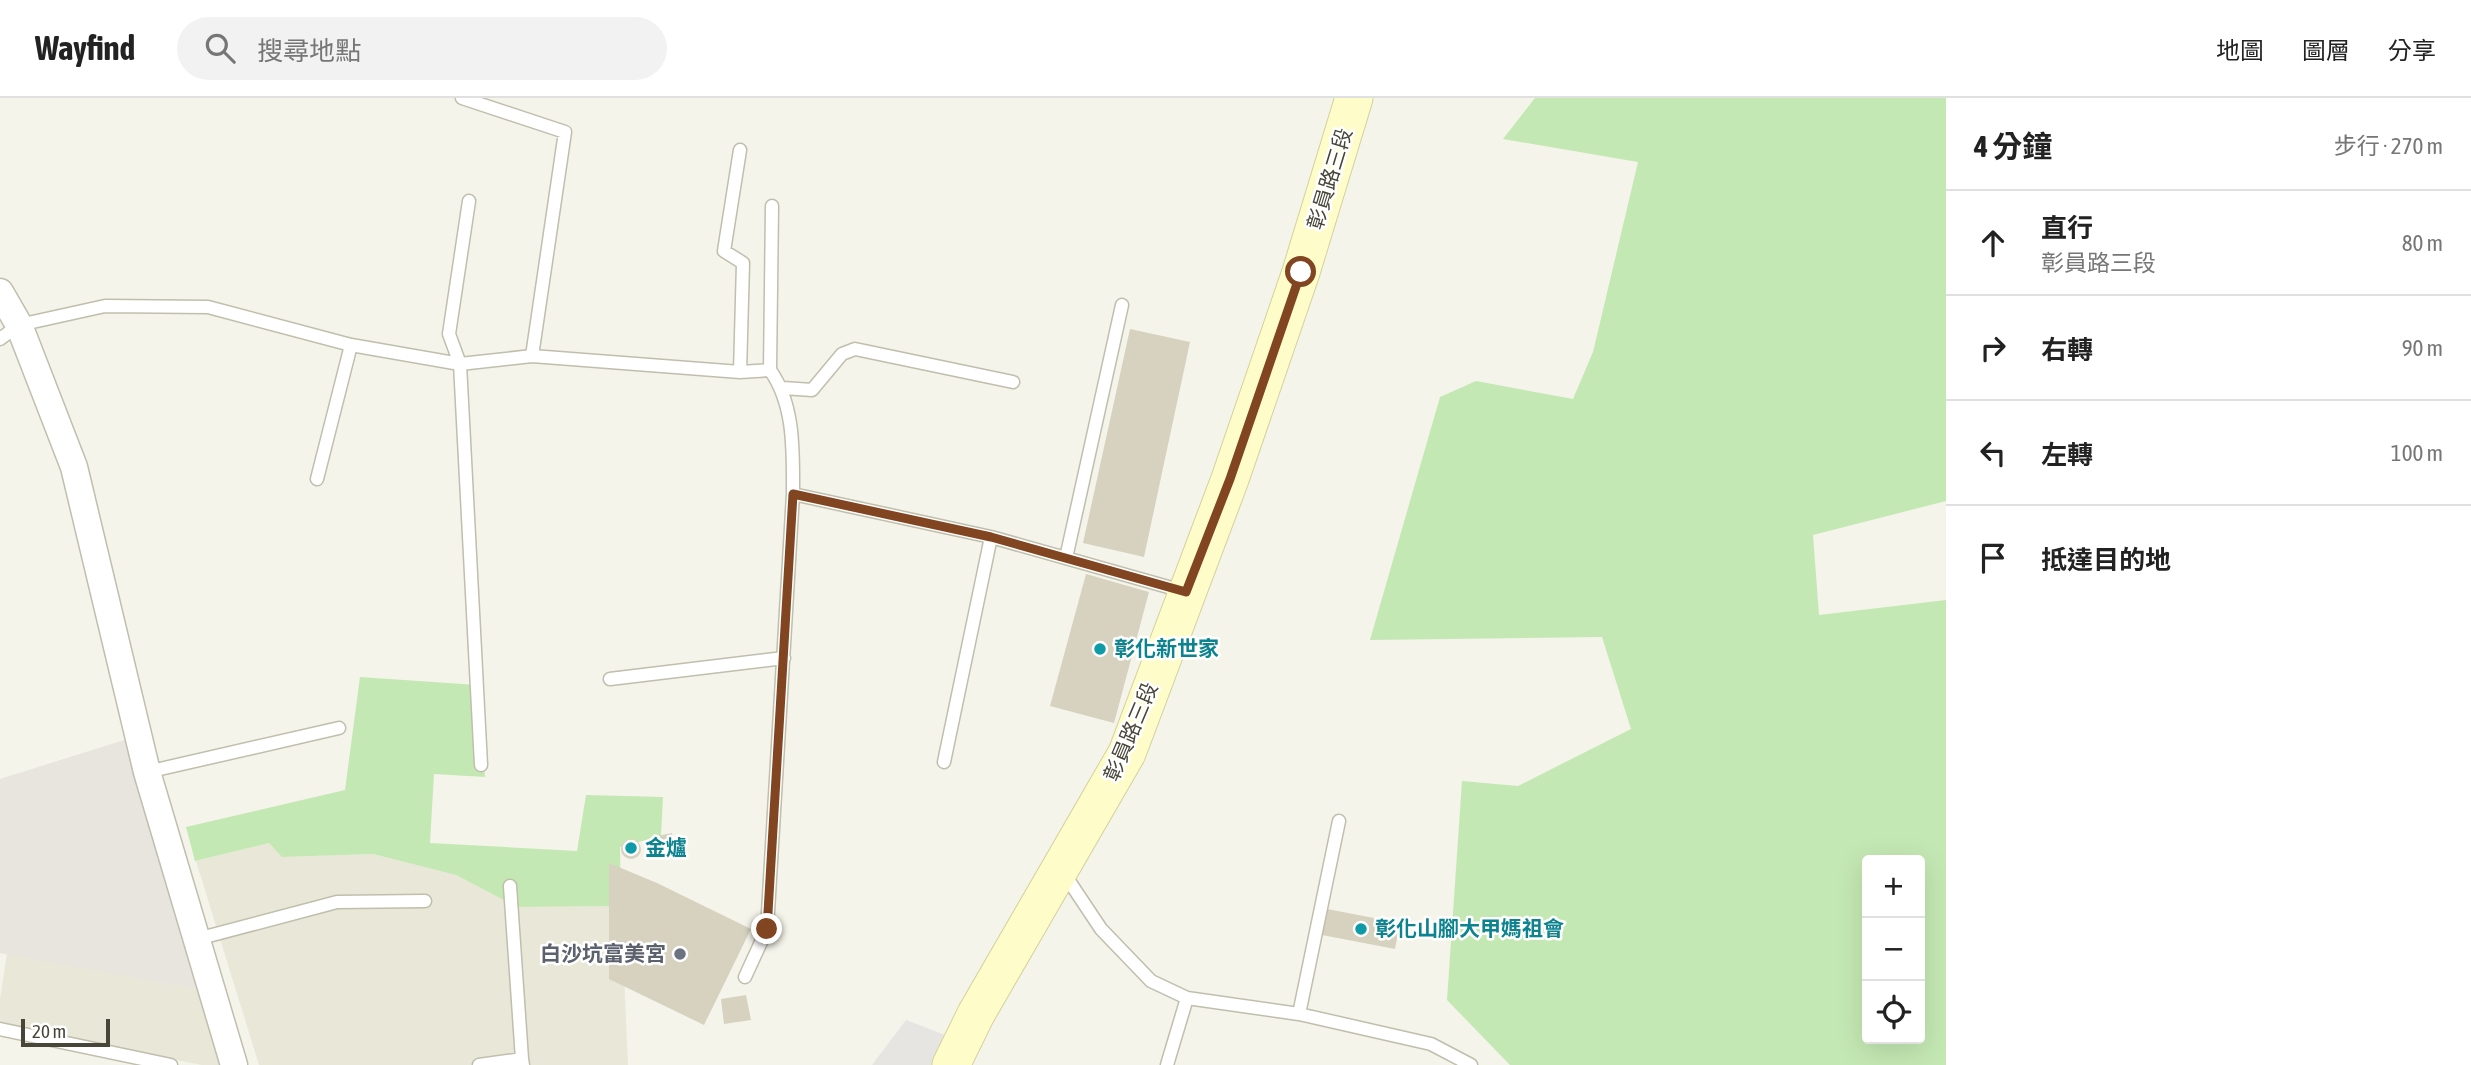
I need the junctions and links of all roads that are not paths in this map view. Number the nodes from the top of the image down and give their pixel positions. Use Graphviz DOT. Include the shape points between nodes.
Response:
graph roads {
  1 [pos="462,98"];
  2 [pos="1354,98"];
  3 [pos="740,150"];
  4 [pos="469,201"];
  5 [pos="772,206"];
  6 [pos="0,292"];
  7 [pos="1122,305"];
  8 [pos="10,332"];
  9 [pos="351,345"];
  10 [pos="532,356"];
  11 [pos="460,364"];
  12 [pos="770,370"];
  13 [pos="740,372"];
  14 [pos="1013,382"];
  15 [pos="783,388"];
  16 [pos="317,479"];
  17 [pos="793,494"];
  18 [pos="991,537"];
  19 [pos="1066,558"];
  20 [pos="1186,592"];
  21 [pos="784,658"];
  22 [pos="610,679"];
  23 [pos="339,729"];
  24 [pos="944,762"];
  25 [pos="481,765"];
  26 [pos="147,772"];
  27 [pos="1339,821"];
  28 [pos="1061,869"];
  29 [pos="510,886"];
  30 [pos="425,901"];
  31 [pos="197,939"];
  32 [pos="745,977"];
  33 [pos="1187,998"];
  34 [pos="1299,1014"];
  35 [pos="0,1029"];
  36 [pos="523,1062"];
  37 [pos="1168,1062"];
  38 [pos="171,1065"];
  39 [pos="234,1065"];
  40 [pos="479,1065"];
  41 [pos="951,1065"];
  42 [pos="1181,1065"];
  43 [pos="1471,1065"];
  1 -- 10 [label="lane" via="565,132"];
  2 -- 20 [label="main road, 彰員路三段" via="1301,272"];
  3 -- 13 [label="lane" via="723,251 743,263"];
  4 -- 11 [label="lane" via="449,334"];
  5 -- 12 [label="lane"];
  6 -- 8 [label="street"];
  7 -- 19 [label="lane"];
  8 -- 9 [label="lane" via="105,306 208,307"];
  8 -- 26 [label="street" via="74,467"];
  9 -- 11 [label="lane"];
  9 -- 16 [label="lane"];
  10 -- 11 [label="lane"];
  10 -- 13 [label="lane"];
  11 -- 25 [label="lane"];
  12 -- 13 [label="lane"];
  12 -- 15 [label="lane"];
  14 -- 15 [label="lane" via="855,349 842,354 813,390"];
  15 -- 17 [label="lane" via="793,443"];
  17 -- 18 [label="lane"];
  17 -- 21 [label="lane"];
  18 -- 19 [label="lane"];
  18 -- 24 [label="lane"];
  19 -- 20 [label="lane"];
  20 -- 28 [label="main road, 彰員路三段" via="1127,753"];
  21 -- 22 [label="lane"];
  21 -- 32 [label="lane" via="767,929"];
  23 -- 26 [label="lane"];
  26 -- 31 [label="street"];
  27 -- 34 [label="lane"];
  28 -- 33 [label="lane" via="1101,929 1151,981"];
  28 -- 41 [label="main road, 彰員路三段"];
  29 -- 36 [label="lane"];
  30 -- 31 [label="lane" via="337,902"];
  31 -- 39 [label="street"];
  33 -- 34 [label="lane"];
  33 -- 37 [label="lane"];
  34 -- 43 [label="lane" via="1431,1044"];
  35 -- 38 [label="lane"];
  36 -- 40 [label="lane"];
  37 -- 42 [label="lane"];
}
